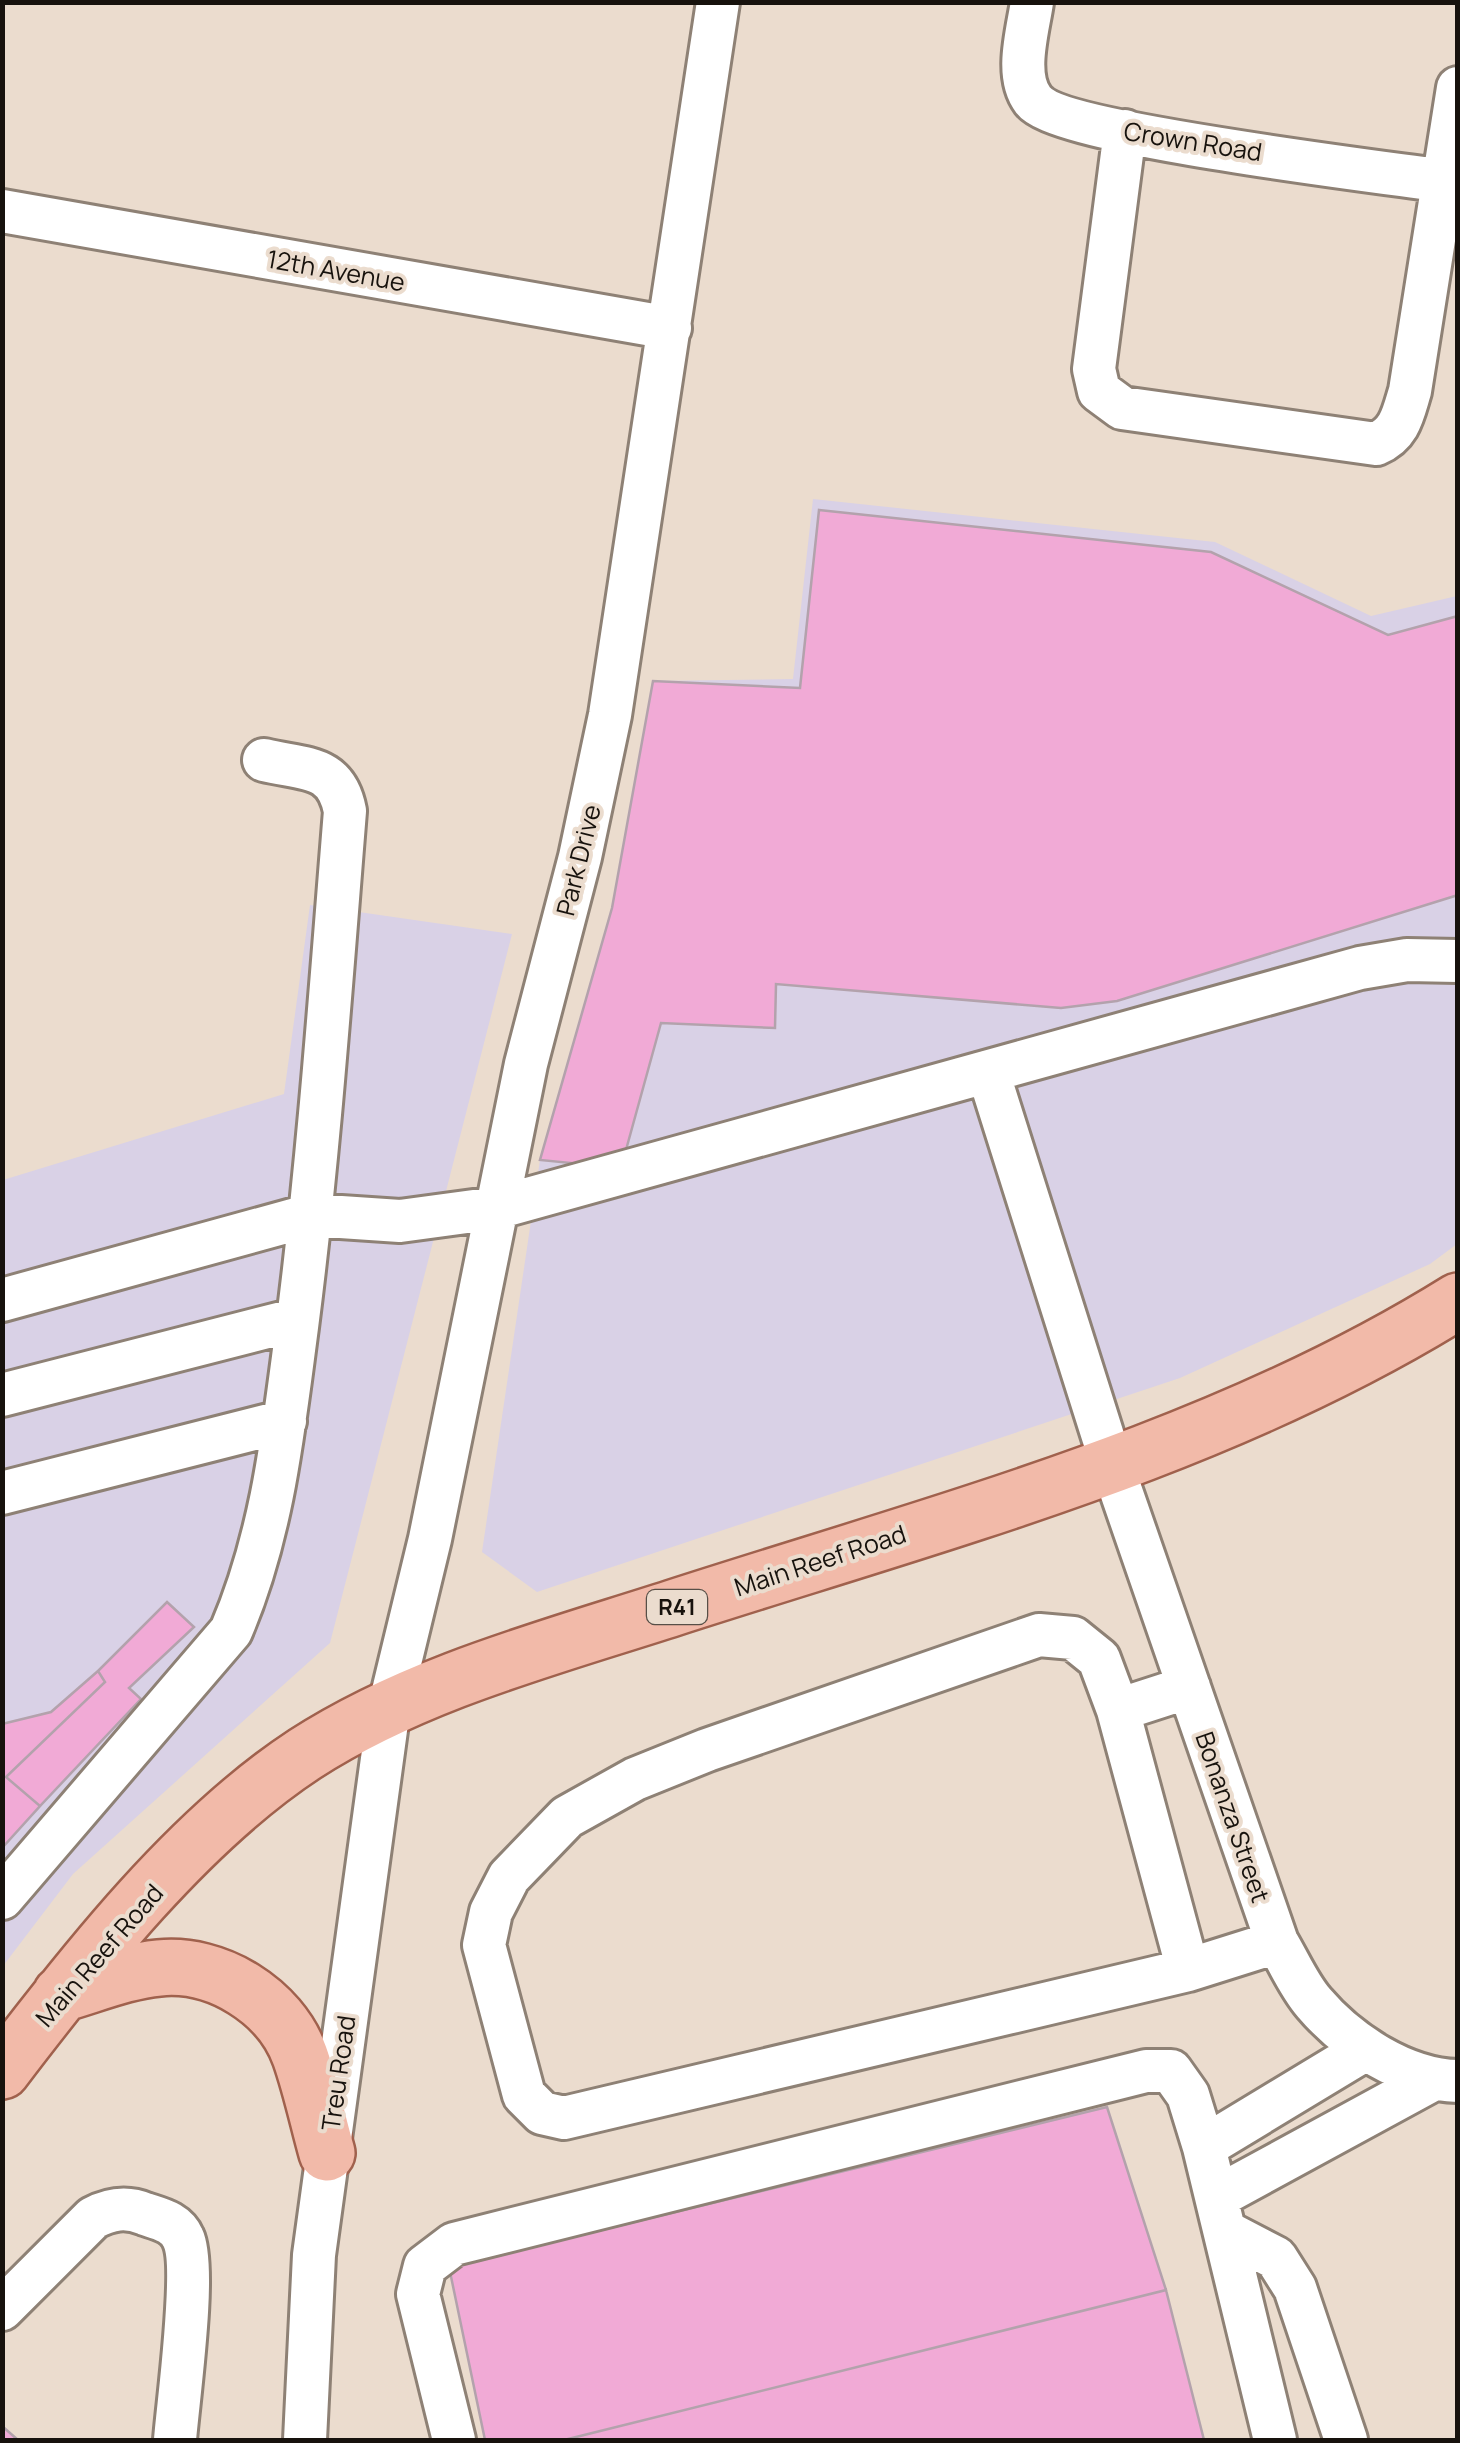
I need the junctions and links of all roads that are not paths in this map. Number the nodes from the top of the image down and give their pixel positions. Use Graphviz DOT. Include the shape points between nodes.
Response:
graph roads {
  1 [pos="718,2"];
  2 [pos="1032,2"];
  3 [pos="1458,88"];
  4 [pos="1125,131"];
  5 [pos="1450,182"];
  6 [pos="2,211"];
  7 [pos="670,328"];
  8 [pos="264,760"];
  9 [pos="1458,961"];
  10 [pos="988,1072"];
  11 [pos="496,1208"];
  12 [pos="311,1215"];
  13 [pos="2,1300"];
  14 [pos="1458,1301"];
  15 [pos="298,1319"];
  16 [pos="2,1396"];
  17 [pos="285,1422"];
  18 [pos="1112,1464"];
  19 [pos="2,1493"];
  20 [pos="1188,1687"];
  21 [pos="389,1708"];
  22 [pos="1118,1710"];
  23 [pos="2,1898"];
  24 [pos="1277,1942"];
  25 [pos="1188,1970"];
  26 [pos="61,1994"];
  27 [pos="1366,2050"];
  28 [pos="2,2071"];
  29 [pos="1445,2081"];
  30 [pos="1204,2147"];
  31 [pos="326,2153"];
  32 [pos="1222,2214"];
  33 [pos="2,2309"];
  34 [pos="175,2440"];
  35 [pos="305,2440"];
  36 [pos="454,2440"];
  37 [pos="1275,2440"];
  38 [pos="1346,2440"];
  1 -- 7 [label="street, Park Drive"];
  2 -- 4 [label="street, Crown Road" via="1024,78 1035,104"];
  3 -- 5 [label="street"];
  4 -- 5 [label="street, Crown Road"];
  4 -- 5 [label="street" via="1094,369 1098,390 1122,408 1223,425 1356,443 1389,439 1410,390"];
  6 -- 7 [label="street, 12th Avenue"];
  7 -- 11 [label="street, Park Drive" via="595,791"];
  8 -- 12 [label="street" via="330,775 345,811"];
  9 -- 10 [label="street" via="1360,968"];
  10 -- 11 [label="street"];
  10 -- 18 [label="street, Bonanza Street"];
  11 -- 12 [label="street" via="400,1221"];
  11 -- 21 [label="street, Park Drive"];
  12 -- 13 [label="street"];
  12 -- 15 [label="street"];
  14 -- 18 [label="main road, Main Reef Road / R41" via="1304,1387"];
  15 -- 16 [label="street"];
  15 -- 17 [label="street"];
  17 -- 19 [label="street"];
  17 -- 23 [label="street" via="272,1508 231,1631"];
  18 -- 20 [label="street, Bonanza Street"];
  18 -- 21 [label="main road, Main Reef Road / R41" via="532,1654"];
  20 -- 22 [label="street"];
  20 -- 24 [label="street, Bonanza Street"];
  21 -- 26 [label="main road, Main Reef Road / R41" via="302,1756 236,1808"];
  21 -- 31 [label="street, Treu Road"];
  22 -- 25 [label="street"];
  22 -- 25 [label="street" via="1099,1659 1073,1638 1039,1635 707,1750 635,1779 568,1817 509,1877 484,1945 524,2095 542,2113 564,2118"];
  24 -- 25 [label="street"];
  24 -- 27 [label="street, Bonanza Street" via="1314,2003"];
  26 -- 28 [label="main road, Main Reef Road / R41"];
  26 -- 31 [label="main road" via="159,1968 200,1970 231,1981 281,2022 299,2053"];
  27 -- 29 [label="street, Bonanza Street"];
  27 -- 30 [label="street"];
  29 -- 32 [label="street"];
  30 -- 32 [label="street"];
  30 -- 36 [label="street" via="1188,2094 1171,2071 1146,2071 454,2244 425,2266 418,2294"];
  31 -- 35 [label="street, Treu Road"];
  32 -- 37 [label="street"];
  32 -- 38 [label="street" via="1276,2258 1295,2288"];
  33 -- 34 [label="street" via="92,2218 110,2209 136,2210 173,2224 184,2239 187,2272"];
}
